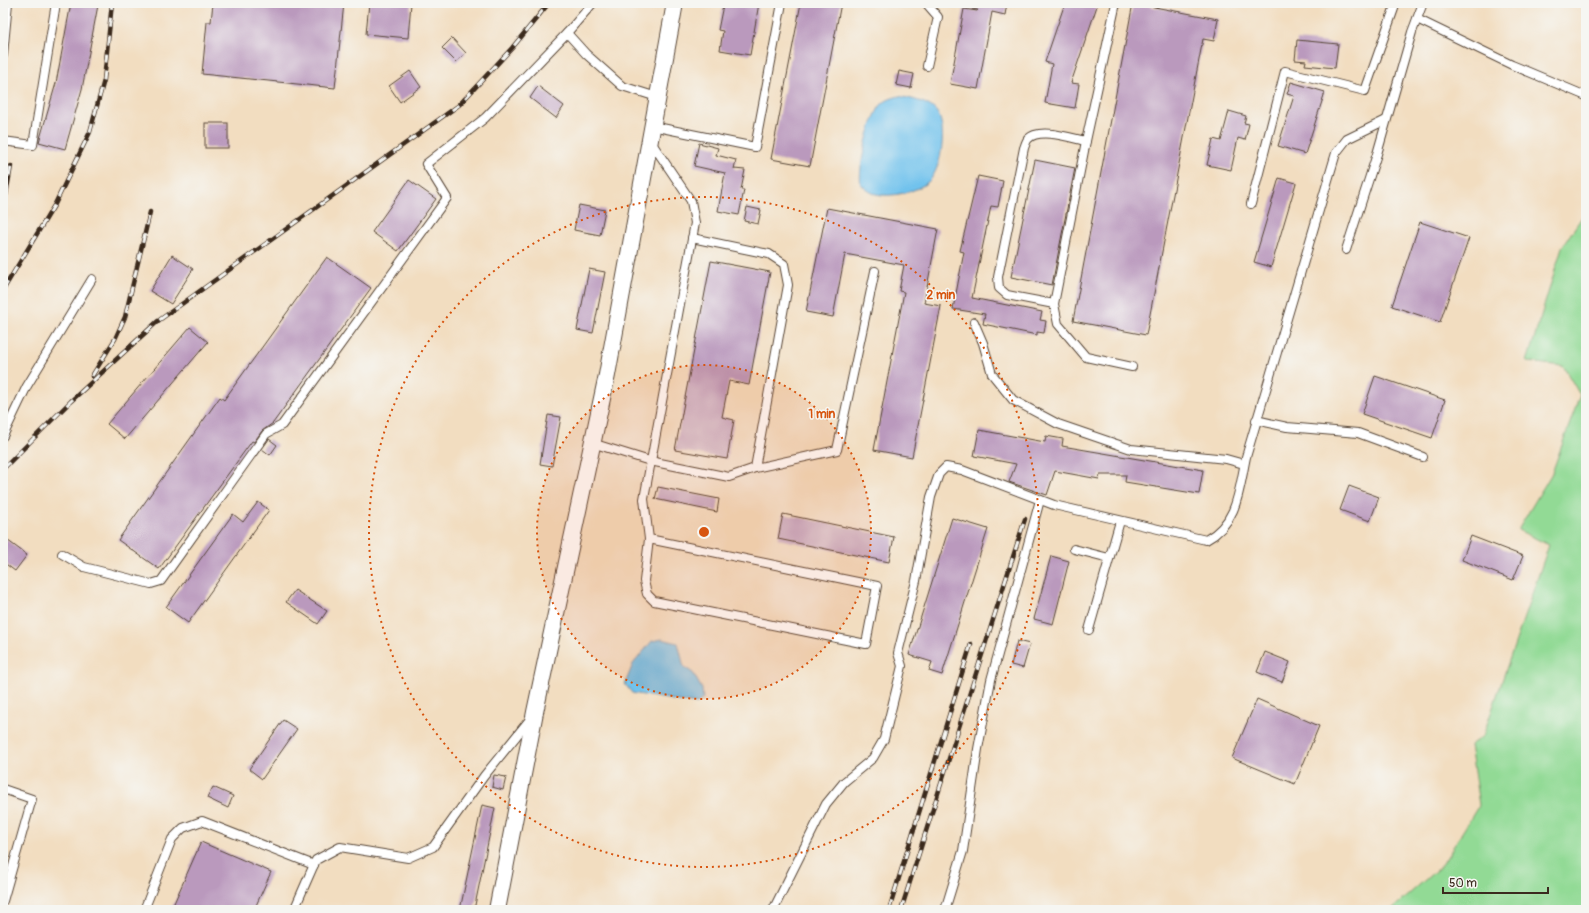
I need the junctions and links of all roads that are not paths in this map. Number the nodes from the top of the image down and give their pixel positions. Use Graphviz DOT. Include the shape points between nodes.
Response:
graph roads {
  1 [pos="8,3"];
  2 [pos="56,3"];
  3 [pos="593,3"];
  4 [pos="675,3"];
  5 [pos="782,3"];
  6 [pos="926,3"];
  7 [pos="1116,3"];
  8 [pos="1396,3"];
  9 [pos="1423,3"];
  10 [pos="1417,19"];
  11 [pos="567,33"];
  12 [pos="3,55"];
  13 [pos="927,66"];
  14 [pos="657,96"];
  15 [pos="1586,96"];
  16 [pos="1386,120"];
  17 [pos="650,133"];
  18 [pos="3,141"];
  19 [pos="1086,141"];
  20 [pos="1251,204"];
  21 [pos="692,238"];
  22 [pos="1346,250"];
  23 [pos="875,271"];
  24 [pos="92,279"];
  25 [pos="1054,304"];
  26 [pos="974,322"];
  27 [pos="1132,367"];
  28 [pos="1256,420"];
  29 [pos="3,436"];
  30 [pos="592,443"];
  31 [pos="1423,457"];
  32 [pos="650,462"];
  33 [pos="1244,464"];
  34 [pos="755,468"];
  35 [pos="1040,500"];
  36 [pos="1120,521"];
  37 [pos="649,539"];
  38 [pos="1074,549"];
  39 [pos="62,554"];
  40 [pos="1109,558"];
  41 [pos="1089,630"];
  42 [pos="535,712"];
  43 [pos="3,789"];
  44 [pos="314,865"];
  45 [pos="3,901"];
  46 [pos="144,910"];
  47 [pos="294,910"];
  48 [pos="497,910"];
  49 [pos="773,910"];
  50 [pos="945,910"];
  1 -- 12 [label="lane"];
  2 -- 18 [label="lane" via="33,145"];
  3 -- 11 [label="lane"];
  4 -- 14 [label="street"];
  5 -- 17 [label="lane" via="755,147"];
  6 -- 13 [label="lane" via="938,17"];
  7 -- 19 [label="lane"];
  8 -- 20 [label="lane" via="1365,91 1285,71"];
  9 -- 10 [label="lane"];
  10 -- 15 [label="lane" via="1512,65"];
  10 -- 16 [label="lane"];
  11 -- 14 [label="lane" via="622,86"];
  11 -- 39 [label="lane" via="485,118 426,164 447,198 282,425 266,434 161,581 151,584 84,567"];
  14 -- 17 [label="street"];
  16 -- 22 [label="lane"];
  16 -- 28 [label="lane" via="1347,138 1336,153"];
  17 -- 21 [label="lane" via="691,201 695,223"];
  17 -- 30 [label="street"];
  19 -- 25 [label="lane"];
  19 -- 25 [label="lane" via="1052,134 1038,134 1028,140 1024,148 998,277 1000,288 1007,295"];
  21 -- 32 [label="lane"];
  21 -- 34 [label="lane" via="770,254 784,264 788,285"];
  23 -- 34 [label="lane" via="838,450"];
  24 -- 29 [label="lane" via="27,386"];
  25 -- 27 [label="lane" via="1058,324 1086,357"];
  26 -- 33 [label="lane" via="992,374 1013,400 1058,424 1131,449 1226,459"];
  28 -- 31 [label="lane" via="1287,427 1358,433"];
  28 -- 33 [label="lane"];
  30 -- 32 [label="lane"];
  30 -- 42 [label="street"];
  32 -- 34 [label="lane" via="729,477"];
  32 -- 37 [label="lane" via="644,499"];
  33 -- 36 [label="lane" via="1231,515 1226,525 1206,540"];
  35 -- 36 [label="lane"];
  35 -- 49 [label="lane" via="962,470 946,468 939,474 931,497 916,581 898,652 902,666 884,740 873,758 844,782 826,804"];
  35 -- 50 [label="lane" via="991,680 963,851"];
  36 -- 40 [label="lane"];
  37 -- 37 [label="lane" via="877,586 866,644 654,601 647,594 644,581"];
  38 -- 40 [label="lane"];
  40 -- 41 [label="lane"];
  42 -- 44 [label="lane" via="484,776 433,847 408,858 340,847 316,860"];
  42 -- 48 [label="street"];
  43 -- 45 [label="lane" via="32,799"];
  44 -- 46 [label="lane" via="202,821 183,828 172,839"];
  44 -- 47 [label="lane"];
}
